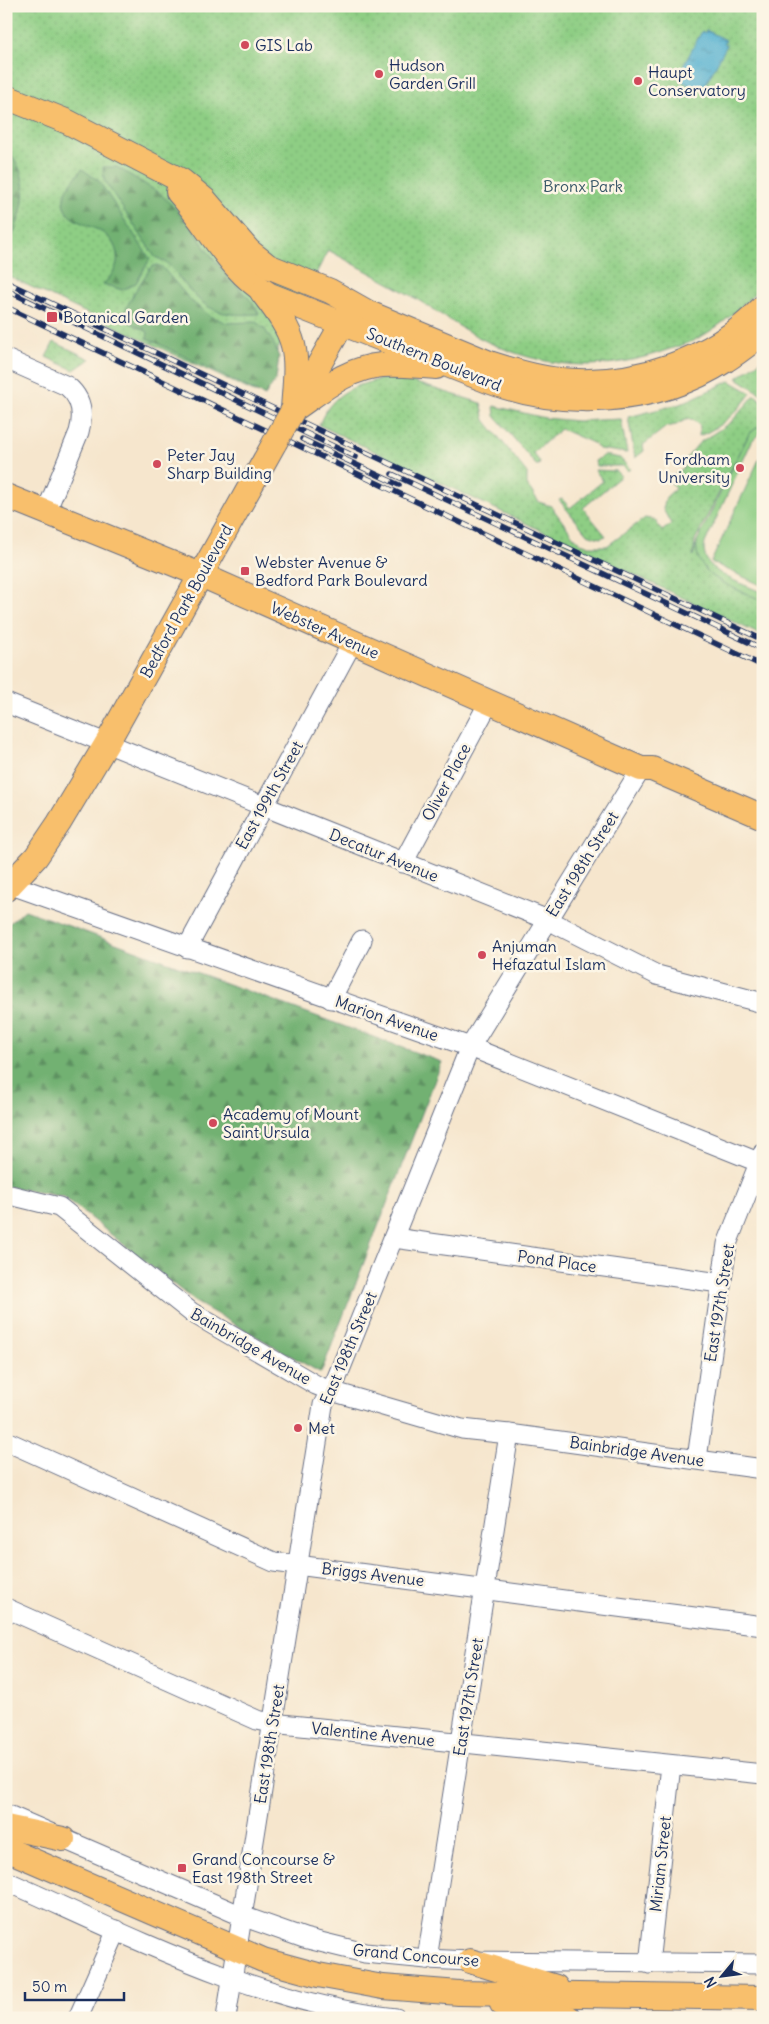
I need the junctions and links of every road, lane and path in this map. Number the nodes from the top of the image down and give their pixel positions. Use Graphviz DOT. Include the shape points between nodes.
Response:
graph roads {
  1 [pos="6,96"];
  2 [pos="152,166"];
  3 [pos="261,290"];
  4 [pos="763,307"];
  5 [pos="348,314"];
  6 [pos="763,333"];
  7 [pos="6,359"];
  8 [pos="457,369"];
  9 [pos="293,410"];
  10 [pos="6,496"];
  11 [pos="46,512"];
  12 [pos="200,574"];
  13 [pos="352,643"];
  14 [pos="6,702"];
  15 [pos="490,702"];
  16 [pos="107,743"];
  17 [pos="641,769"];
  18 [pos="264,805"];
  19 [pos="763,817"];
  20 [pos="763,830"];
  21 [pos="403,863"];
  22 [pos="8,886"];
  23 [pos="548,920"];
  24 [pos="362,940"];
  25 [pos="187,948"];
  26 [pos="331,999"];
  27 [pos="763,1003"];
  28 [pos="470,1047"];
  29 [pos="762,1160"];
  30 [pos="6,1194"];
  31 [pos="394,1238"];
  32 [pos="720,1283"];
  33 [pos="331,1391"];
  34 [pos="509,1434"];
  35 [pos="6,1441"];
  36 [pos="696,1459"];
  37 [pos="763,1468"];
  38 [pos="298,1564"];
  39 [pos="485,1588"];
  40 [pos="6,1608"];
  41 [pos="763,1626"];
  42 [pos="272,1723"];
  43 [pos="461,1742"];
  44 [pos="671,1765"];
  45 [pos="763,1774"];
  46 [pos="6,1814"];
  47 [pos="6,1827"];
  48 [pos="63,1839"];
  49 [pos="6,1849"];
  50 [pos="6,1881"];
  51 [pos="242,1916"];
  52 [pos="117,1930"];
  53 [pos="237,1949"];
  54 [pos="427,1959"];
  55 [pos="470,1961"];
  56 [pos="649,1964"];
  57 [pos="763,1964"];
  58 [pos="232,1979"];
  59 [pos="459,1993"];
  60 [pos="584,1995"];
  61 [pos="763,1998"];
  62 [pos="78,2018"];
  63 [pos="226,2018"];
  64 [pos="396,2018"];
  65 [pos="569,2018"];
  1 -- 2 [label="main road, Southern Boulevard" via="68,122"];
  2 -- 3 [label="main road, Southern Boulevard" via="196,213 231,262"];
  2 -- 5 [label="main road, Southern Boulevard" via="198,192 249,251 268,266 330,291"];
  3 -- 5 [label="main road, Southern Boulevard" via="293,305"];
  3 -- 9 [label="main road" via="279,314 293,344"];
  4 -- 5 [label="main road, Southern Boulevard" via="719,343 676,364 629,377 581,381 535,376 492,364 369,313"];
  5 -- 8 [label="main road, Southern Boulevard"];
  5 -- 9 [label="main road, Bedford Park Boulevard"];
  6 -- 8 [label="main road, Southern Boulevard" via="726,361 705,372 660,389 625,396 567,399 542,396 502,387"];
  7 -- 11 [label="street" via="67,386 79,401 82,414 79,432"];
  8 -- 9 [label="main road" via="390,365 364,368 338,379"];
  9 -- 12 [label="main road, Bedford Park Boulevard, bridge"];
  10 -- 11 [label="main road, Webster Avenue"];
  11 -- 12 [label="main road, Webster Avenue"];
  12 -- 13 [label="main road, Webster Avenue"];
  12 -- 16 [label="main road, Bedford Park Boulevard"];
  13 -- 15 [label="main road, Webster Avenue"];
  13 -- 18 [label="street, East 199th Street"];
  14 -- 16 [label="street, Decatur Avenue"];
  15 -- 17 [label="main road, Webster Avenue"];
  15 -- 21 [label="street, Oliver Place"];
  16 -- 18 [label="street, Decatur Avenue"];
  16 -- 22 [label="main road, Bedford Park Boulevard" via="55,830 36,857"];
  17 -- 19 [label="main road, Webster Avenue" via="652,769"];
  17 -- 20 [label="main road, Webster Avenue" via="648,779"];
  17 -- 23 [label="street, East 198th Street"];
  18 -- 21 [label="street, Decatur Avenue"];
  18 -- 25 [label="street, East 199th Street"];
  21 -- 23 [label="street, Decatur Avenue"];
  22 -- 25 [label="street, Marion Avenue"];
  23 -- 27 [label="street, Decatur Avenue" via="657,976"];
  23 -- 28 [label="street, East 198th Street"];
  24 -- 26 [label="street"];
  25 -- 26 [label="street, Marion Avenue"];
  26 -- 28 [label="street, Marion Avenue"];
  28 -- 29 [label="street, Marion Avenue"];
  28 -- 31 [label="street, East 198th Street"];
  29 -- 32 [label="street, East 197th Street" via="727,1244"];
  30 -- 33 [label="street, Bainbridge Avenue" via="59,1207 191,1312"];
  31 -- 32 [label="street, Pond Place"];
  31 -- 33 [label="street, East 198th Street"];
  32 -- 36 [label="street, East 197th Street"];
  33 -- 34 [label="street, Bainbridge Avenue" via="462,1429"];
  33 -- 38 [label="street, East 198th Street" via="323,1405"];
  34 -- 36 [label="street, Bainbridge Avenue"];
  34 -- 39 [label="street, East 197th Street"];
  35 -- 38 [label="street, Briggs Avenue" via="274,1562"];
  36 -- 37 [label="street, Bainbridge Avenue"];
  38 -- 39 [label="street, Briggs Avenue"];
  38 -- 42 [label="street, East 198th Street"];
  39 -- 41 [label="street, Briggs Avenue"];
  39 -- 43 [label="street, East 197th Street"];
  40 -- 42 [label="street, Valentine Avenue" via="257,1720"];
  42 -- 43 [label="street, Valentine Avenue"];
  42 -- 51 [label="street, East 198th Street"];
  43 -- 44 [label="street, Valentine Avenue"];
  43 -- 54 [label="street, East 197th Street"];
  44 -- 45 [label="street, Valentine Avenue"];
  44 -- 56 [label="street, Miriam Street"];
  46 -- 48 [label="street, Grand Concourse"];
  47 -- 48 [label="main road"];
  48 -- 51 [label="street, Grand Concourse"];
  49 -- 53 [label="main road, Grand Concourse"];
  50 -- 52 [label="street"];
  51 -- 53 [label="street, East 198th Street"];
  51 -- 54 [label="street, Grand Concourse" via="332,1946"];
  52 -- 58 [label="street"];
  52 -- 62 [label="street"];
  53 -- 58 [label="street, East 198th Street"];
  53 -- 59 [label="main road, Grand Concourse" via="262,1960 318,1976 383,1987"];
  54 -- 55 [label="street, Grand Concourse"];
  55 -- 56 [label="street, Grand Concourse"];
  55 -- 60 [label="main road"];
  56 -- 57 [label="street, Grand Concourse"];
  58 -- 63 [label="street, East 198th Street"];
  58 -- 64 [label="street" via="333,2008"];
  59 -- 60 [label="main road, Grand Concourse"];
  59 -- 65 [label="main road"];
  60 -- 61 [label="main road, Grand Concourse"];
}
